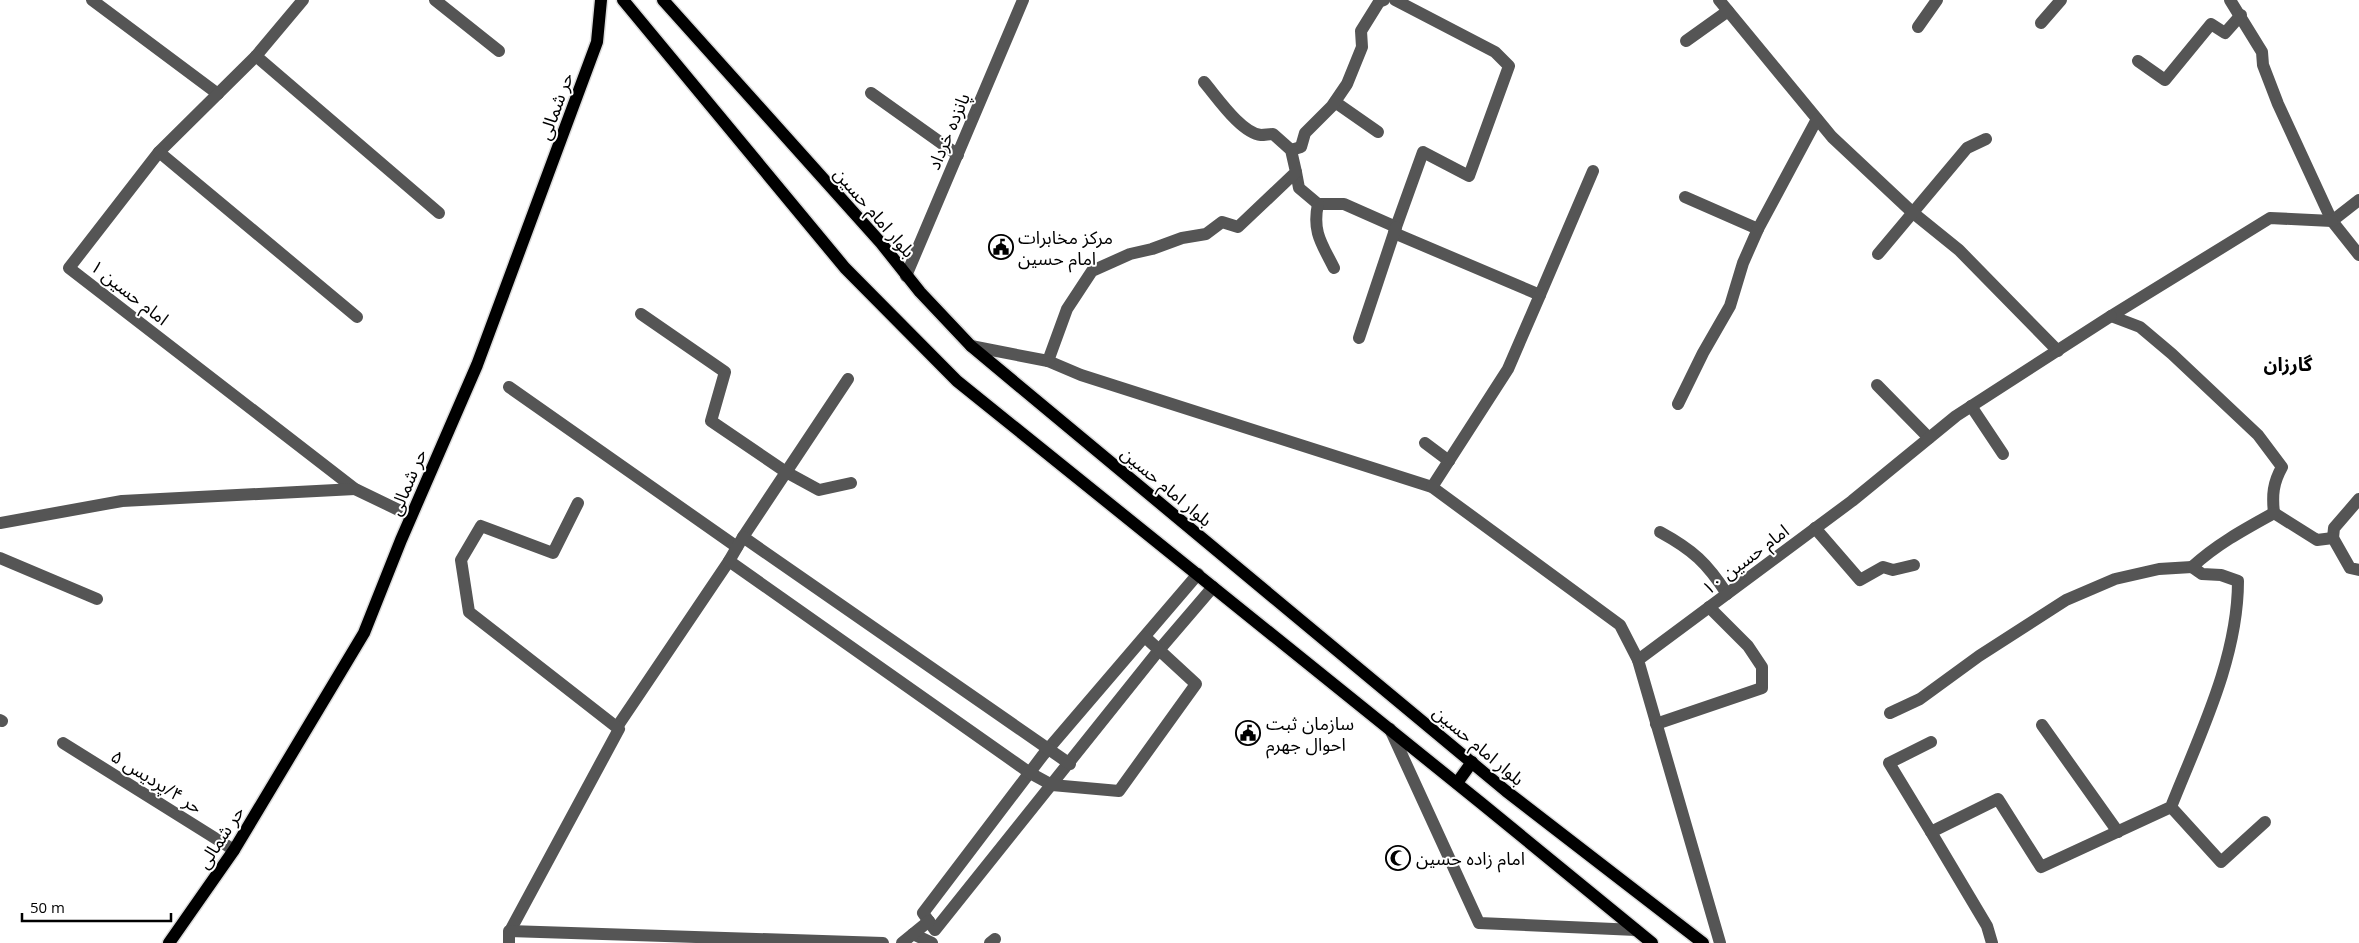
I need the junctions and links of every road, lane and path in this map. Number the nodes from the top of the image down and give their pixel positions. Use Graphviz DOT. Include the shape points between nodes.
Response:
graph roads {
  1 [pos="92,0"];
  2 [pos="303,0"];
  3 [pos="436,0"];
  4 [pos="602,0"];
  5 [pos="623,0"];
  6 [pos="663,0"];
  7 [pos="1384,0"];
  8 [pos="1396,0"];
  9 [pos="1718,0"];
  10 [pos="1938,0"];
  11 [pos="2061,0"];
  12 [pos="2230,0"];
  13 [pos="1018,1"];
  14 [pos="1728,11"];
  15 [pos="2241,15"];
  16 [pos="2041,23"];
  17 [pos="1918,27"];
  18 [pos="1686,41"];
  19 [pos="499,51"];
  20 [pos="256,56"];
  21 [pos="2138,61"];
  22 [pos="1204,82"];
  23 [pos="871,93"];
  24 [pos="218,94"];
  25 [pos="1335,102"];
  26 [pos="1817,119"];
  27 [pos="1378,132"];
  28 [pos="1986,139"];
  29 [pos="1291,150"];
  30 [pos="159,152"];
  31 [pos="958,155"];
  32 [pos="1593,171"];
  33 [pos="1296,172"];
  34 [pos="1685,198"];
  35 [pos="2359,200"];
  36 [pos="1318,204"];
  37 [pos="1912,212"];
  38 [pos="439,213"];
  39 [pos="2332,221"];
  40 [pos="1758,229"];
  41 [pos="1395,230"];
  42 [pos="1878,254"];
  43 [pos="2359,255"];
  44 [pos="1334,268"];
  45 [pos="906,276"];
  46 [pos="1540,295"];
  47 [pos="641,314"];
  48 [pos="2111,316"];
  49 [pos="357,317"];
  50 [pos="1359,338"];
  51 [pos="971,346"];
  52 [pos="2058,351"];
  53 [pos="1048,361"];
  54 [pos="848,379"];
  55 [pos="1878,385"];
  56 [pos="509,387"];
  57 [pos="1678,404"];
  58 [pos="1972,406"];
  59 [pos="1928,438"];
  60 [pos="1426,443"];
  61 [pos="2003,454"];
  62 [pos="1449,462"];
  63 [pos="786,472"];
  64 [pos="851,484"];
  65 [pos="1432,488"];
  66 [pos="355,489"];
  67 [pos="2359,499"];
  68 [pos="578,503"];
  69 [pos="2274,513"];
  70 [pos="411,516"];
  71 [pos="0,523"];
  72 [pos="1815,528"];
  73 [pos="1660,532"];
  74 [pos="2333,538"];
  75 [pos="740,542"];
  76 [pos="0,558"];
  77 [pos="729,561"];
  78 [pos="1914,565"];
  79 [pos="2192,567"];
  80 [pos="2359,570"];
  81 [pos="1198,574"];
  82 [pos="1212,587"];
  83 [pos="1727,594"];
  84 [pos="97,599"];
  85 [pos="1709,607"];
  86 [pos="1145,637"];
  87 [pos="1159,650"];
  88 [pos="1638,660"];
  89 [pos="1890,713"];
  90 [pos="1656,724"];
  91 [pos="2042,725"];
  92 [pos="617,727"];
  93 [pos="1390,729"];
  94 [pos="1932,742"];
  95 [pos="62,743"];
  96 [pos="1048,750"];
  97 [pos="1472,762"];
  98 [pos="1070,764"];
  99 [pos="1030,773"];
  100 [pos="1457,783"];
  101 [pos="1052,785"];
  102 [pos="2171,807"];
  103 [pos="2264,822"];
  104 [pos="1931,832"];
  105 [pos="2118,832"];
  106 [pos="234,850"];
  107 [pos="929,921"];
  108 [pos="1636,930"];
  109 [pos="913,934"];
  110 [pos="510,937"];
  111 [pos="169,943"];
  112 [pos="883,943"];
  113 [pos="902,943"];
  114 [pos="932,943"];
  115 [pos="1652,943"];
  116 [pos="1703,943"];
  117 [pos="1720,943"];
  118 [pos="1992,943"];
  1 -- 24 [label="street"];
  2 -- 20 [label="street, امام حسین ۱"];
  3 -- 19 [label="street"];
  4 -- 70 [label="main road, حر شمالی" via="598,42 477,365"];
  5 -- 81 [label="main road" via="845,268 957,381"];
  6 -- 45 [label="main road, بلوار امام حسین" via="881,243"];
  7 -- 25 [label="street" via="1379,2 1361,31 1362,47 1347,84"];
  8 -- 41 [label="street" via="1495,52 1509,66 1469,176 1423,152"];
  9 -- 14 [label="street"];
  10 -- 17 [label="street"];
  11 -- 16 [label="street"];
  12 -- 15 [label="street"];
  13 -- 31 [label="street, پانزده خرداد"];
  14 -- 18 [label="street"];
  14 -- 26 [label="street"];
  15 -- 21 [label="street" via="2225,33 2211,24 2165,80"];
  15 -- 39 [label="street" via="2262,52 2263,65 2278,104"];
  20 -- 24 [label="street, امام حسین ۱"];
  20 -- 38 [label="street"];
  22 -- 29 [label="street" via="1245,128 1260,135 1273,134"];
  23 -- 31 [label="street"];
  24 -- 30 [label="street, امام حسین ۱"];
  25 -- 27 [label="street"];
  25 -- 29 [label="street" via="1305,133 1301,147"];
  26 -- 37 [label="street"];
  26 -- 40 [label="street"];
  28 -- 37 [label="street" via="1967,148"];
  29 -- 33 [label="street"];
  30 -- 49 [label="street"];
  30 -- 66 [label="street, امام حسین ۱" via="70,268"];
  31 -- 45 [label="street, پانزده خرداد"];
  32 -- 46 [label="street"];
  33 -- 36 [label="street" via="1299,188"];
  33 -- 53 [label="street" via="1238,227 1222,222 1206,234 1130,254 1092,271 1067,309"];
  34 -- 40 [label="street"];
  35 -- 39 [label="street"];
  36 -- 41 [label="street" via="1344,204"];
  36 -- 44 [label="street" via="1315,221 1318,236"];
  37 -- 42 [label="street"];
  37 -- 52 [label="street" via="1959,250"];
  39 -- 43 [label="street"];
  39 -- 48 [label="street, امام حسین ۱۰" via="2270,218"];
  40 -- 57 [label="street" via="1730,306"];
  41 -- 46 [label="street"];
  41 -- 50 [label="street"];
  45 -- 51 [label="main road, بلوار امام حسین"];
  46 -- 62 [label="street" via="1508,369"];
  47 -- 63 [label="street" via="726,372 711,421"];
  48 -- 52 [label="street, امام حسین ۱۰"];
  48 -- 69 [label="street" via="2140,327 2258,435 2282,467 2272,495"];
  51 -- 53 [label="street"];
  51 -- 97 [label="main road, بلوار امام حسین"];
  52 -- 58 [label="street, امام حسین ۱۰"];
  53 -- 65 [label="street" via="1081,376"];
  54 -- 63 [label="street"];
  55 -- 59 [label="street"];
  56 -- 75 [label="street"];
  58 -- 59 [label="street, امام حسین ۱۰"];
  58 -- 61 [label="street"];
  59 -- 72 [label="street, امام حسین ۱۰"];
  60 -- 62 [label="street"];
  62 -- 65 [label="street"];
  63 -- 64 [label="street" via="819,490"];
  63 -- 75 [label="street"];
  65 -- 88 [label="street" via="1620,625"];
  66 -- 70 [label="street"];
  66 -- 71 [label="street" via="122,501"];
  67 -- 74 [label="street" via="2334,528"];
  68 -- 92 [label="street" via="553,553 481,526 461,560 469,612"];
  69 -- 74 [label="street" via="2317,540"];
  69 -- 79 [label="street" via="2205,554"];
  70 -- 106 [label="main road, حر شمالی" via="364,633"];
  72 -- 78 [label="street" via="1860,580 1883,567 1893,570"];
  72 -- 83 [label="street, امام حسین ۱۰"];
  73 -- 83 [label="street" via="1688,547 1711,570"];
  74 -- 80 [label="street" via="2350,568"];
  75 -- 77 [label="street"];
  75 -- 96 [label="street"];
  76 -- 84 [label="street"];
  77 -- 92 [label="street"];
  77 -- 99 [label="street"];
  79 -- 89 [label="street" via="2159,569 2114,579 2066,600 1920,699"];
  79 -- 102 [label="street" via="2202,574 2238,581 2238,604 2226,659 2210,709"];
  81 -- 82 [label="main road"];
  81 -- 86 [label="street"];
  82 -- 87 [label="street"];
  82 -- 93 [label="main road"];
  83 -- 85 [label="street, امام حسین ۱۰"];
  85 -- 88 [label="street, امام حسین ۱۰"];
  85 -- 90 [label="street" via="1748,646 1762,667 1762,688"];
  86 -- 87 [label="street"];
  86 -- 96 [label="street"];
  87 -- 98 [label="street"];
  87 -- 101 [label="street" via="1196,684 1118,791"];
  88 -- 90 [label="street"];
  90 -- 117 [label="street"];
  91 -- 105 [label="street"];
  92 -- 110 [label="street" via="619,729"];
  93 -- 100 [label="main road"];
  93 -- 108 [label="street" via="1479,923"];
  94 -- 104 [label="street" via="1889,763"];
  95 -- 106 [label="street, حر ۴/پردیس ۵"];
  96 -- 98 [label="street"];
  96 -- 99 [label="street"];
  97 -- 100 [label="main road"];
  97 -- 116 [label="main road, بلوار امام حسین"];
  98 -- 101 [label="street"];
  99 -- 101 [label="street"];
  99 -- 107 [label="street" via="923,913"];
  100 -- 108 [label="main road"];
  101 -- 107 [label="street" via="935,930"];
  102 -- 103 [label="street" via="2221,862"];
  102 -- 105 [label="street"];
  104 -- 105 [label="street" via="1998,799 2041,867"];
  104 -- 118 [label="street" via="1987,926"];
  106 -- 111 [label="main road, حر شمالی"];
  107 -- 109 [label="street"];
  108 -- 115 [label="main road"];
  109 -- 113 [label="street"];
  109 -- 114 [label="street"];
  110 -- 112 [label="street"];
}
